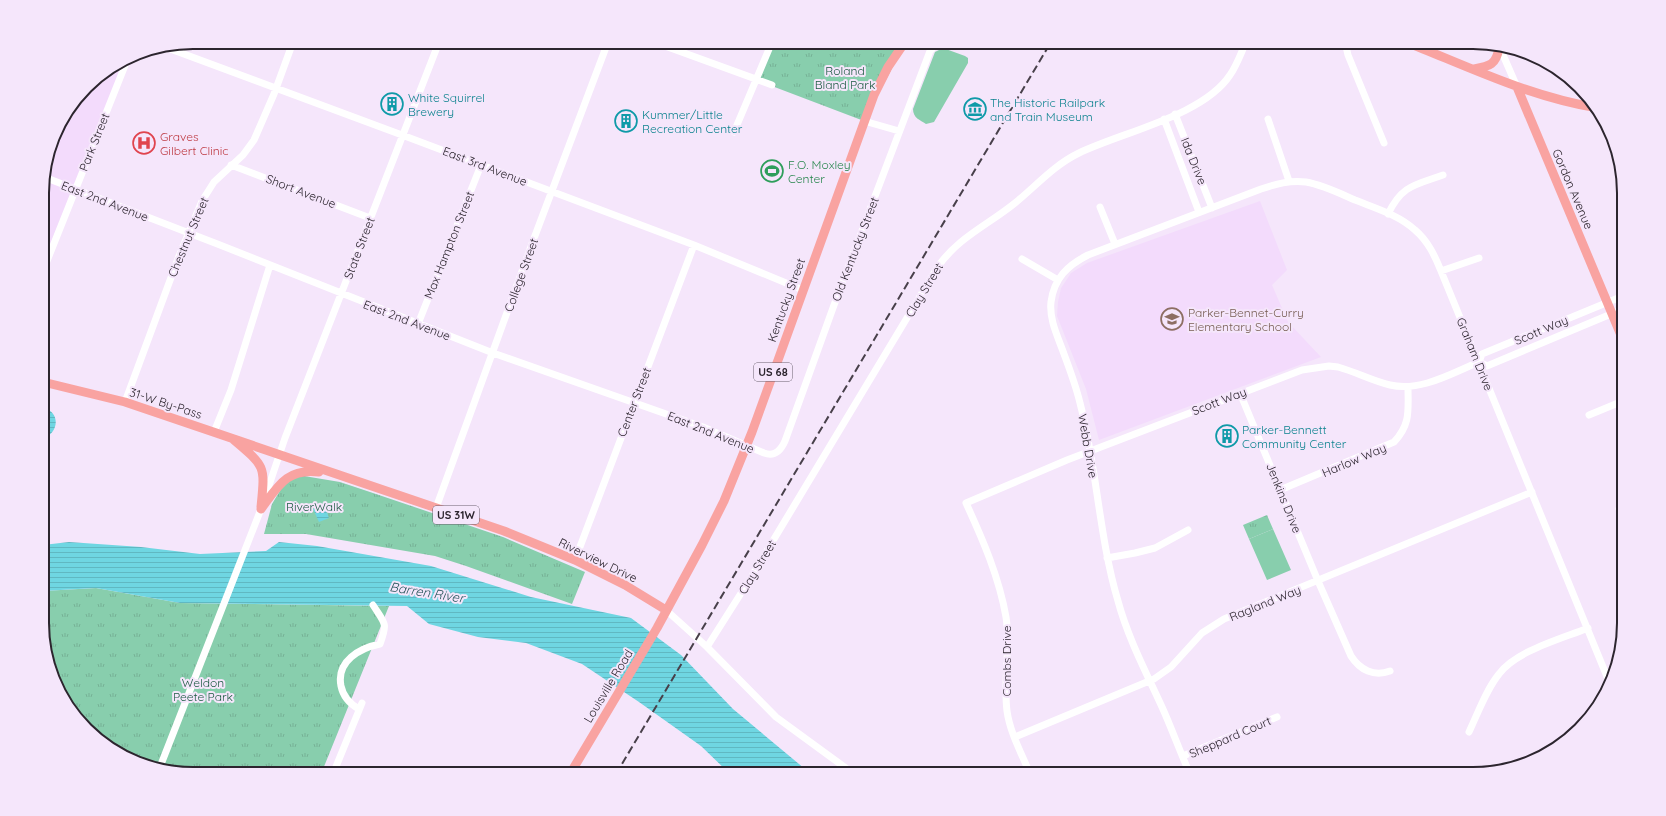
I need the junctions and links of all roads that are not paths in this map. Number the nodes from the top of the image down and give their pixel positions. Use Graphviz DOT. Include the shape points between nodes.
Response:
graph roads {
  1 [pos="290,49"];
  2 [pos="436,49"];
  3 [pos="605,49"];
  4 [pos="673,49"];
  5 [pos="769,49"];
  6 [pos="901,49"];
  7 [pos="932,49"];
  8 [pos="1242,49"];
  9 [pos="1347,49"];
  10 [pos="1423,49"];
  11 [pos="173,50"];
  12 [pos="1499,52"];
  13 [pos="1502,52"];
  14 [pos="125,66"];
  15 [pos="1474,70"];
  16 [pos="756,80"];
  17 [pos="772,86"];
  18 [pos="1517,87"];
  19 [pos="276,88"];
  20 [pos="1588,106"];
  21 [pos="1175,114"];
  22 [pos="1164,119"];
  23 [pos="1268,119"];
  24 [pos="864,121"];
  25 [pos="899,131"];
  26 [pos="734,132"];
  27 [pos="402,135"];
  28 [pos="1384,143"];
  29 [pos="231,165"];
  30 [pos="481,166"];
  31 [pos="1443,175"];
  32 [pos="49,179"];
  33 [pos="1289,182"];
  34 [pos="74,190"];
  35 [pos="551,192"];
  36 [pos="1100,208"];
  37 [pos="1212,208"];
  38 [pos="1199,212"];
  39 [pos="1388,214"];
  40 [pos="370,218"];
  41 [pos="188,233"];
  42 [pos="1115,244"];
  43 [pos="694,245"];
  44 [pos="49,253"];
  45 [pos="1479,258"];
  46 [pos="1022,259"];
  47 [pos="270,265"];
  48 [pos="1441,271"];
  49 [pos="1058,280"];
  50 [pos="803,290"];
  51 [pos="341,294"];
  52 [pos="1617,298"];
  53 [pos="1607,302"];
  54 [pos="1617,312"];
  55 [pos="1612,314"];
  56 [pos="418,324"];
  57 [pos="1617,326"];
  58 [pos="1537,331"];
  59 [pos="1542,343"];
  60 [pos="493,353"];
  61 [pos="1479,362"];
  62 [pos="49,383"];
  63 [pos="1408,387"];
  64 [pos="1240,393"];
  65 [pos="125,402"];
  66 [pos="634,403"];
  67 [pos="1617,403"];
  68 [pos="1589,415"];
  69 [pos="214,432"];
  70 [pos="230,437"];
  71 [pos="746,445"];
  72 [pos="1089,451"];
  73 [pos="280,454"];
  74 [pos="772,454"];
  75 [pos="336,474"];
  76 [pos="1280,490"];
  77 [pos="1532,492"];
  78 [pos="966,503"];
  79 [pos="436,508"];
  80 [pos="259,512"];
  81 [pos="1188,530"];
  82 [pos="1107,558"];
  83 [pos="575,560"];
  84 [pos="1318,582"];
  85 [pos="373,604"];
  86 [pos="666,610"];
  87 [pos="1588,628"];
  88 [pos="707,647"];
  89 [pos="1390,671"];
  90 [pos="1607,676"];
  91 [pos="1150,681"];
  92 [pos="1277,717"];
  93 [pos="1469,732"];
  94 [pos="1015,737"];
  95 [pos="1182,756"];
  96 [pos="161,763"];
  97 [pos="336,767"];
  98 [pos="574,767"];
  99 [pos="844,767"];
  100 [pos="1027,767"];
  101 [pos="1187,767"];
  1 -- 19 [label="street, Chestnut Street"];
  2 -- 27 [label="street, State Street"];
  3 -- 35 [label="street, College Street"];
  4 -- 16 [label="street"];
  5 -- 16 [label="street"];
  6 -- 24 [label="main road, Kentucky Street / US 68" via="883,75"];
  7 -- 25 [label="street, Old Kentucky Street"];
  8 -- 21 [label="street, Clay Street" via="1229,76 1220,86 1194,106"];
  9 -- 28 [label="street"];
  10 -- 15 [label="main road"];
  11 -- 19 [label="street, East 3rd Avenue"];
  12 -- 15 [label="main road" via="1492,64"];
  13 -- 18 [label="street, Gordon Avenue"];
  14 -- 34 [label="street, Park Street"];
  15 -- 18 [label="main road"];
  16 -- 17 [label="street"];
  16 -- 26 [label="street"];
  18 -- 20 [label="main road" via="1561,101"];
  18 -- 53 [label="main road, Gordon Avenue"];
  19 -- 27 [label="street, East 3rd Avenue"];
  19 -- 29 [label="street, Chestnut Street" via="254,140"];
  21 -- 22 [label="street, Clay Street"];
  21 -- 37 [label="street, Ida Drive"];
  22 -- 38 [label="street, Ida Drive"];
  22 -- 88 [label="street, Clay Street" via="1068,158 1015,203 950,251 937,268"];
  23 -- 33 [label="street"];
  24 -- 25 [label="street"];
  24 -- 50 [label="main road, Kentucky Street / US 68"];
  25 -- 74 [label="street, Old Kentucky Street" via="811,366 788,435 781,448"];
  27 -- 30 [label="street, East 3rd Avenue"];
  27 -- 40 [label="street, State Street"];
  29 -- 40 [label="street, Short Avenue"];
  29 -- 41 [label="street, Chestnut Street" via="210,186"];
  30 -- 35 [label="street, East 3rd Avenue"];
  30 -- 56 [label="street, Max Hampton Street"];
  31 -- 39 [label="street" via="1404,190"];
  32 -- 34 [label="street, East 2nd Avenue"];
  33 -- 37 [label="street, Graham Drive" via="1273,185"];
  33 -- 39 [label="street, Graham Drive" via="1318,185"];
  34 -- 41 [label="street, East 2nd Avenue"];
  34 -- 44 [label="street, Park Street"];
  35 -- 43 [label="street, East 3rd Avenue"];
  35 -- 60 [label="street, College Street"];
  36 -- 42 [label="street"];
  37 -- 38 [label="street, Webb Drive"];
  38 -- 42 [label="street, Webb Drive"];
  39 -- 48 [label="street, Graham Drive" via="1406,223 1423,238"];
  40 -- 51 [label="street, State Street"];
  41 -- 47 [label="street, East 2nd Avenue"];
  41 -- 65 [label="street, Chestnut Street"];
  42 -- 49 [label="street, Webb Drive" via="1072,264"];
  43 -- 50 [label="street, East 3rd Avenue"];
  43 -- 66 [label="street, Center Street"];
  45 -- 48 [label="street"];
  46 -- 49 [label="street"];
  47 -- 51 [label="street, East 2nd Avenue"];
  47 -- 69 [label="street" via="231,390"];
  48 -- 61 [label="street, Graham Drive"];
  49 -- 72 [label="street, Webb Drive" via="1052,296 1052,317 1077,391"];
  50 -- 71 [label="main road, Kentucky Street / US 68"];
  51 -- 56 [label="street, East 2nd Avenue"];
  51 -- 73 [label="street, State Street"];
  52 -- 53 [label="street, Scott Way"];
  53 -- 55 [label="main road, Gordon Avenue"];
  53 -- 58 [label="street, Scott Way"];
  54 -- 55 [label="street, Scott Way"];
  55 -- 57 [label="main road, Gordon Avenue"];
  55 -- 59 [label="street, Scott Way"];
  56 -- 60 [label="street, East 2nd Avenue"];
  58 -- 59 [label="street"];
  58 -- 61 [label="street, Scott Way" via="1482,354"];
  59 -- 61 [label="street, Scott Way" via="1487,366"];
  60 -- 66 [label="street, East 2nd Avenue"];
  60 -- 79 [label="street, College Street"];
  61 -- 63 [label="street, Scott Way" via="1427,383"];
  61 -- 77 [label="street, Graham Drive"];
  62 -- 65 [label="main road, 31-W By-Pass / US 31W"];
  63 -- 64 [label="street, Scott Way" via="1390,385 1347,369 1329,366 1302,370"];
  63 -- 76 [label="street, Harlow Way" via="1407,422 1394,442"];
  64 -- 72 [label="street, Scott Way"];
  64 -- 76 [label="street, Jenkins Drive"];
  65 -- 69 [label="main road, 31-W By-Pass / US 31W"];
  66 -- 71 [label="street, East 2nd Avenue"];
  66 -- 83 [label="street, Center Street"];
  67 -- 68 [label="street"];
  69 -- 70 [label="main road, 31-W By-Pass / US 31W"];
  70 -- 73 [label="main road, 31-W By-Pass / US 31W"];
  70 -- 80 [label="main road" via="260,464 264,479"];
  71 -- 74 [label="street, East 2nd Avenue"];
  71 -- 86 [label="main road, Kentucky Street / US 68" via="710,530"];
  72 -- 78 [label="street, Scott Way"];
  72 -- 82 [label="street, Webb Drive"];
  73 -- 75 [label="main road, Riverview Drive / US 31W"];
  73 -- 80 [label="street, State Street"];
  75 -- 79 [label="main road, Riverview Drive / US 31W"];
  75 -- 80 [label="main road" via="301,471 291,475 282,481"];
  76 -- 84 [label="street, Jenkins Drive"];
  77 -- 84 [label="street, Ragland Way"];
  77 -- 87 [label="street, Graham Drive"];
  78 -- 94 [label="street, Combs Drive" via="993,566 1006,617 1007,709"];
  79 -- 83 [label="main road, Riverview Drive / US 31W"];
  80 -- 96 [label="street, State Street"];
  81 -- 82 [label="street" via="1155,548"];
  82 -- 91 [label="street, Webb Drive" via="1122,614"];
  83 -- 86 [label="main road, Riverview Drive / US 31W" via="625,585"];
  84 -- 89 [label="street, Jenkins Drive" via="1355,662 1369,672"];
  84 -- 91 [label="street, Ragland Way" via="1209,627 1171,666"];
  85 -- 97 [label="street" via="386,628 380,644 367,647 343,665 339,677 343,693 353,705 361,706"];
  86 -- 88 [label="street, Riverview Drive"];
  86 -- 98 [label="main road, Louisville Road"];
  87 -- 90 [label="street, Graham Drive"];
  87 -- 93 [label="street" via="1528,652 1505,667 1494,680"];
  88 -- 99 [label="street, Riverview Drive" via="776,717"];
  91 -- 94 [label="street, Ragland Way"];
  91 -- 95 [label="street, Webb Drive"];
  92 -- 95 [label="street, Sheppard Court"];
  94 -- 100 [label="street, Combs Drive"];
  95 -- 101 [label="street, Webb Drive"];
}
